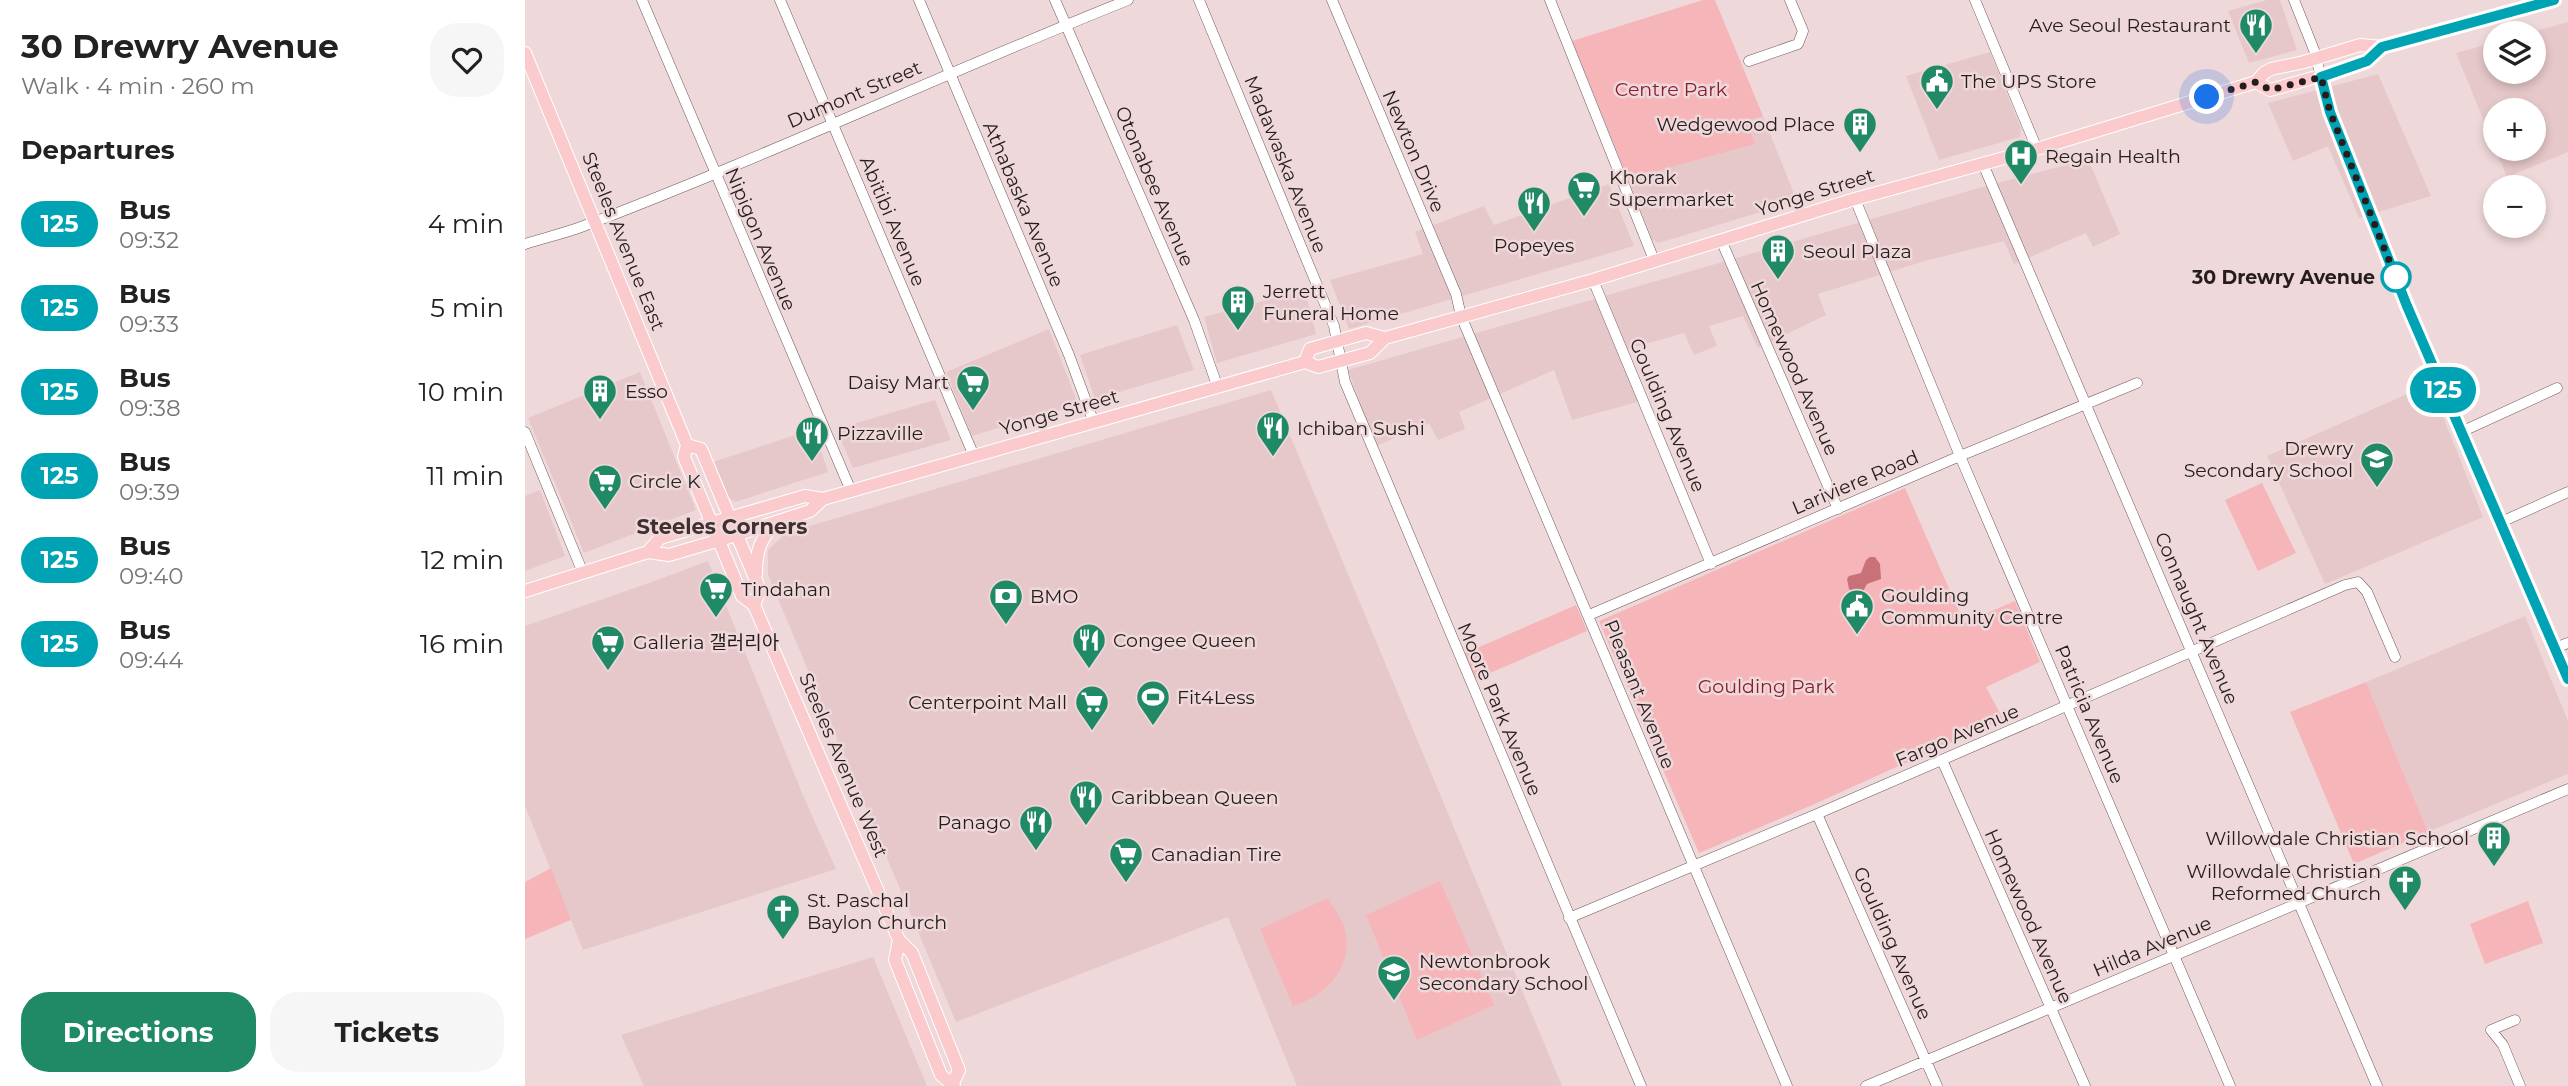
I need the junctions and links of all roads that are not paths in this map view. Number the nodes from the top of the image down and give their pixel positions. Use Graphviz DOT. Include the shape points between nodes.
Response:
graph roads {
  1 [pos="642,0"];
  2 [pos="780,0"];
  3 [pos="919,0"];
  4 [pos="1055,0"];
  5 [pos="1128,0"];
  6 [pos="1199,0"];
  7 [pos="1332,0"];
  8 [pos="1549,0"];
  9 [pos="1790,0"];
  10 [pos="1975,0"];
  11 [pos="2294,0"];
  12 [pos="2554,0"];
  13 [pos="1066,25"];
  14 [pos="2382,47"];
  15 [pos="525,53"];
  16 [pos="2316,58"];
  17 [pos="1749,61"];
  18 [pos="949,73"];
  19 [pos="2321,77"];
  20 [pos="2256,82"];
  21 [pos="832,123"];
  22 [pos="2037,149"];
  23 [pos="1983,163"];
  24 [pos="715,174"];
  25 [pos="1855,199"];
  26 [pos="594,222"];
  27 [pos="1721,240"];
  28 [pos="525,244"];
  29 [pos="1654,260"];
  30 [pos="1593,280"];
  31 [pos="1461,316"];
  32 [pos="1385,338"];
  33 [pos="1338,341"];
  34 [pos="1342,361"];
  35 [pos="1305,362"];
  36 [pos="2137,383"];
  37 [pos="1218,388"];
  38 [pos="2557,388"];
  39 [pos="2087,404"];
  40 [pos="1094,423"];
  41 [pos="525,432"];
  42 [pos="2461,432"];
  43 [pos="687,445"];
  44 [pos="974,456"];
  45 [pos="1960,456"];
  46 [pos="851,491"];
  47 [pos="2568,492"];
  48 [pos="823,499"];
  49 [pos="1838,509"];
  50 [pos="728,519"];
  51 [pos="777,522"];
  52 [pos="2499,523"];
  53 [pos="713,524"];
  54 [pos="736,534"];
  55 [pos="720,540"];
  56 [pos="648,552"];
  57 [pos="1711,564"];
  58 [pos="583,573"];
  59 [pos="756,580"];
  60 [pos="525,592"];
  61 [pos="754,605"];
  62 [pos="1589,615"];
  63 [pos="2568,643"];
  64 [pos="2555,648"];
  65 [pos="2192,649"];
  66 [pos="2395,657"];
  67 [pos="2568,680"];
  68 [pos="2067,706"];
  69 [pos="1942,760"];
  70 [pos="2568,789"];
  71 [pos="1817,814"];
  72 [pos="1692,866"];
  73 [pos="2300,903"];
  74 [pos="1569,918"];
  75 [pos="899,940"];
  76 [pos="2174,956"];
  77 [pos="2050,1007"];
  78 [pos="2515,1020"];
  79 [pos="939,1021"];
  80 [pos="924,1028"];
  81 [pos="1926,1060"];
  82 [pos="954,1085"];
  83 [pos="1641,1086"];
  84 [pos="1787,1086"];
  85 [pos="1865,1086"];
  86 [pos="1937,1086"];
  87 [pos="2084,1086"];
  88 [pos="2230,1086"];
  89 [pos="2377,1086"];
  90 [pos="2520,1086"];
  1 -- 24 [label="street, Nipigon Avenue"];
  2 -- 21 [label="street, Abitibi Avenue"];
  3 -- 18 [label="street, Athabaska Avenue"];
  4 -- 13 [label="street, Otonabee Avenue"];
  5 -- 13 [label="street, Dumont Street"];
  6 -- 33 [label="street, Madawaska Avenue"];
  7 -- 31 [label="street, Newton Drive" via="1453,286"];
  8 -- 29 [label="street"];
  9 -- 17 [label="street" via="1803,31 1798,44"];
  10 -- 22 [label="street"];
  11 -- 16 [label="street"];
  12 -- 14 [label="main road, Yonge Street"];
  13 -- 18 [label="street, Dumont Street"];
  13 -- 37 [label="street, Otonabee Avenue" via="1194,320"];
  14 -- 16 [label="main road, Yonge Street" via="2360,45"];
  14 -- 19 [label="main road, Yonge Street" via="2367,61"];
  15 -- 26 [label="main road, Steeles Avenue East"];
  16 -- 19 [label="street"];
  16 -- 20 [label="main road, Yonge Street" via="2271,69"];
  18 -- 21 [label="street, Dumont Street"];
  18 -- 40 [label="street, Athabaska Avenue"];
  19 -- 20 [label="main road, Yonge Street" via="2270,90"];
  19 -- 42 [label="street" via="2330,112"];
  20 -- 22 [label="main road, Yonge Street"];
  21 -- 24 [label="street, Dumont Street"];
  21 -- 44 [label="street, Abitibi Avenue"];
  22 -- 23 [label="main road, Yonge Street"];
  23 -- 25 [label="main road, Yonge Street"];
  23 -- 39 [label="street, Connaught Avenue"];
  24 -- 26 [label="street, Dumont Street"];
  24 -- 46 [label="street, Nipigon Avenue"];
  25 -- 27 [label="main road, Yonge Street"];
  25 -- 45 [label="street, Patricia Avenue"];
  26 -- 28 [label="street, Dumont Street"];
  26 -- 43 [label="main road, Steeles Avenue East"];
  27 -- 29 [label="main road, Yonge Street"];
  27 -- 49 [label="street, Homewood Avenue"];
  29 -- 30 [label="main road, Yonge Street"];
  30 -- 31 [label="main road, Yonge Street"];
  30 -- 57 [label="street, Goulding Avenue"];
  31 -- 32 [label="main road, Yonge Street"];
  31 -- 62 [label="street, Pleasant Avenue"];
  32 -- 33 [label="main road, Yonge Street" via="1366,333"];
  32 -- 34 [label="main road, Yonge Street" via="1370,353"];
  33 -- 34 [label="street, Moore Park Avenue"];
  33 -- 35 [label="main road, Yonge Street" via="1310,349"];
  34 -- 35 [label="main road, Yonge Street" via="1318,367"];
  34 -- 74 [label="street, Moore Park Avenue" via="1345,382"];
  35 -- 37 [label="main road, Yonge Street"];
  36 -- 39 [label="street, Lariviere Road"];
  37 -- 40 [label="main road, Yonge Street"];
  38 -- 42 [label="street"];
  39 -- 45 [label="street, Lariviere Road"];
  39 -- 65 [label="street, Connaught Avenue"];
  40 -- 44 [label="main road, Yonge Street"];
  41 -- 58 [label="street"];
  42 -- 52 [label="street"];
  43 -- 50 [label="main road, Steeles Avenue East" via="701,449"];
  43 -- 53 [label="main road, Steeles Avenue East" via="684,457"];
  44 -- 46 [label="main road, Yonge Street"];
  45 -- 49 [label="street, Lariviere Road"];
  45 -- 68 [label="street, Patricia Avenue"];
  46 -- 48 [label="main road, Yonge Street"];
  47 -- 52 [label="street"];
  48 -- 50 [label="main road, Yonge Street" via="805,496"];
  48 -- 51 [label="main road, Yonge Street" via="810,511"];
  49 -- 57 [label="street, Lariviere Road"];
  50 -- 53 [label="main road, Yonge Street"];
  50 -- 54 [label="main road, Steeles Avenue West"];
  51 -- 54 [label="main road, Yonge Street"];
  51 -- 59 [label="main road" via="760,542"];
  52 -- 64 [label="street"];
  53 -- 55 [label="main road, Steeles Avenue East"];
  53 -- 56 [label="main road, Yonge Street" via="660,538"];
  54 -- 55 [label="main road, Yonge Street"];
  54 -- 59 [label="main road, Steeles Avenue West"];
  55 -- 56 [label="main road, Yonge Street" via="669,555"];
  55 -- 61 [label="main road, Steeles Avenue West" via="742,596"];
  56 -- 58 [label="main road, Yonge Street"];
  57 -- 62 [label="street, Lariviere Road"];
  58 -- 60 [label="main road, Yonge Street"];
  59 -- 61 [label="main road, Steeles Avenue West" via="759,590"];
  61 -- 75 [label="main road, Steeles Avenue West"];
  62 -- 72 [label="street, Pleasant Avenue"];
  63 -- 64 [label="street"];
  64 -- 67 [label="street"];
  65 -- 66 [label="street, Fargo Avenue" via="2358,582 2368,592"];
  65 -- 68 [label="street, Fargo Avenue"];
  65 -- 73 [label="street, Connaught Avenue"];
  68 -- 69 [label="street, Fargo Avenue"];
  68 -- 76 [label="street, Patricia Avenue"];
  69 -- 71 [label="street, Fargo Avenue"];
  69 -- 77 [label="street, Homewood Avenue"];
  70 -- 73 [label="street, Hilda Avenue"];
  71 -- 72 [label="street, Fargo Avenue"];
  71 -- 81 [label="street, Goulding Avenue"];
  72 -- 74 [label="street, Fargo Avenue"];
  72 -- 84 [label="street, Pleasant Avenue"];
  73 -- 76 [label="street, Hilda Avenue"];
  73 -- 89 [label="street, Connaught Avenue"];
  74 -- 83 [label="street, Moore Park Avenue"];
  75 -- 79 [label="main road, Steeles Avenue West" via="912,953"];
  75 -- 80 [label="main road, Steeles Avenue West" via="895,960"];
  76 -- 77 [label="street, Hilda Avenue"];
  76 -- 88 [label="street, Patricia Avenue"];
  77 -- 81 [label="street, Hilda Avenue"];
  77 -- 87 [label="street, Homewood Avenue"];
  78 -- 90 [label="street" via="2491,1030 2503,1045"];
  79 -- 80 [label="main road"];
  79 -- 82 [label="main road, Steeles Avenue West" via="959,1070"];
  80 -- 82 [label="main road, Steeles Avenue West" via="941,1075"];
  81 -- 85 [label="street, Hilda Avenue"];
  81 -- 86 [label="street, Goulding Avenue"];
}
